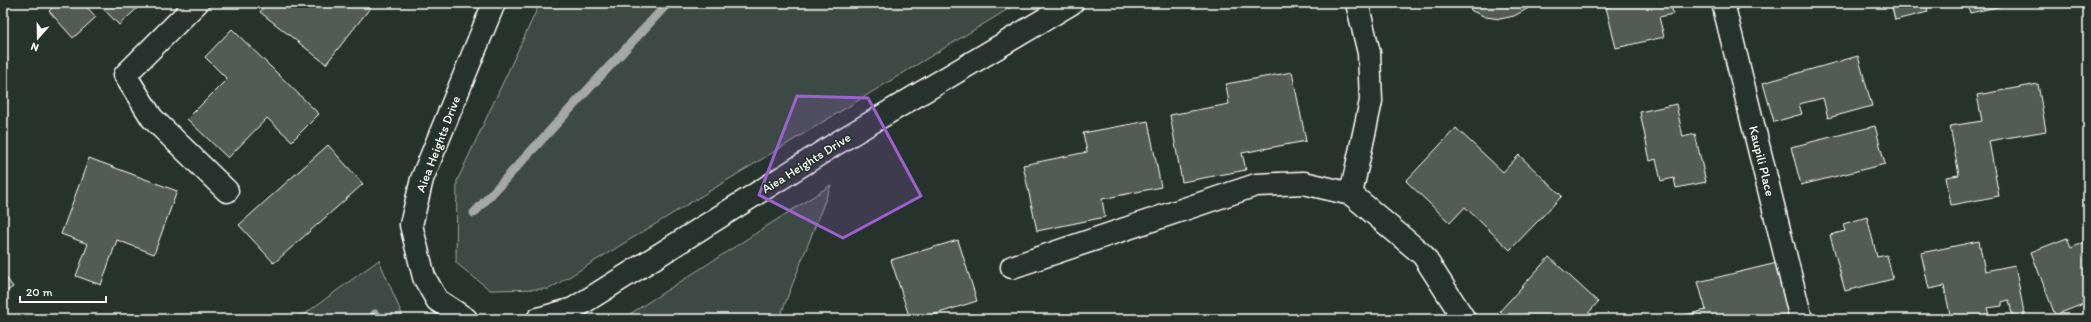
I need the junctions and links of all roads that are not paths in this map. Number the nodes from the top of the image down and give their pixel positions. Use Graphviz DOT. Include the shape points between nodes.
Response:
graph roads {
  1 [pos="197,3"];
  2 [pos="494,3"];
  3 [pos="1072,3"];
  4 [pos="1357,3"];
  5 [pos="1722,3"];
  6 [pos="227,191"];
  7 [pos="1351,194"];
  8 [pos="1012,267"];
  9 [pos="466,319"];
  10 [pos="538,319"];
  11 [pos="1464,319"];
  12 [pos="1801,319"];
  1 -- 6 [label="street" via="125,75 152,118"];
  2 -- 9 [label="street, Aiea Heights Drive" via="422,179 411,225 424,278 437,300"];
  3 -- 10 [label="street, Aiea Heights Drive" via="837,143 573,309"];
  4 -- 7 [label="street" via="1369,53 1371,101"];
  5 -- 12 [label="street, Kaupili Place"];
  7 -- 8 [label="street" via="1304,183 1256,185"];
  7 -- 11 [label="street" via="1423,255"];
}
